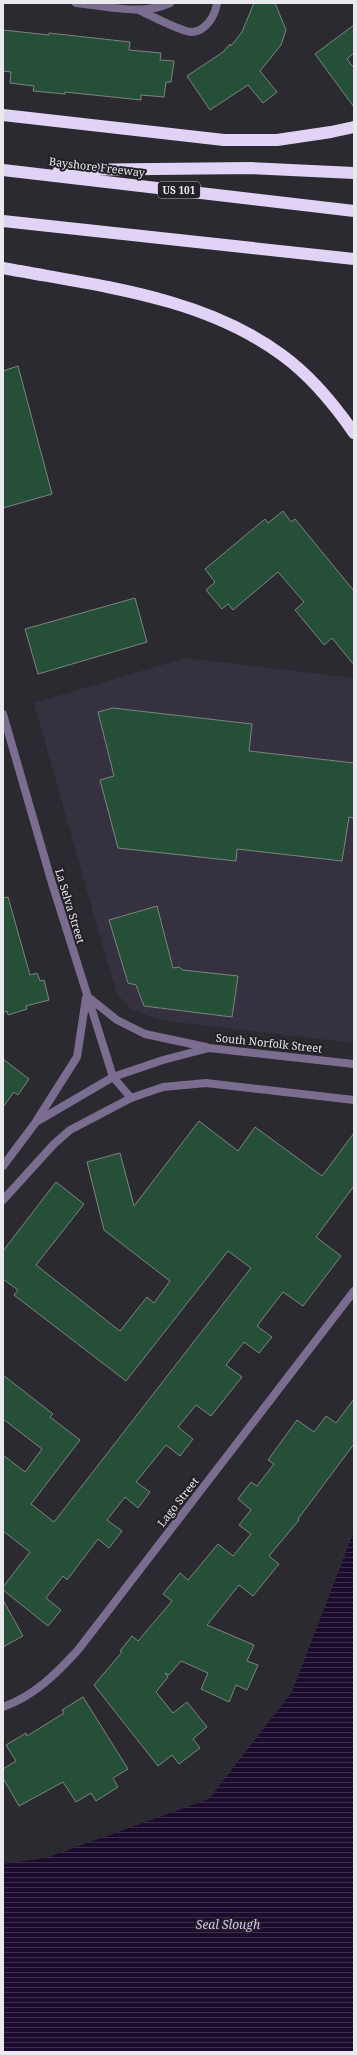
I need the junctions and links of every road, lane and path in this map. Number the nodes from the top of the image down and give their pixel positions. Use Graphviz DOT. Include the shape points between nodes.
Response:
graph roads {
  1 [pos="76,3"];
  2 [pos="170,3"];
  3 [pos="217,3"];
  4 [pos="139,10"];
  5 [pos="3,115"];
  6 [pos="354,127"];
  7 [pos="6,170"];
  8 [pos="354,173"];
  9 [pos="354,211"];
  10 [pos="3,220"];
  11 [pos="354,259"];
  12 [pos="3,268"];
  13 [pos="354,433"];
  14 [pos="3,714"];
  15 [pos="87,995"];
  16 [pos="209,1048"];
  17 [pos="354,1064"];
  18 [pos="113,1077"];
  19 [pos="131,1098"];
  20 [pos="354,1100"];
  21 [pos="36,1122"];
  22 [pos="3,1166"];
  23 [pos="3,1200"];
  24 [pos="354,1291"];
  25 [pos="3,1708"];
  1 -- 4 [label="street"];
  2 -- 4 [label="street"];
  3 -- 4 [label="street" via="210,21 202,29 192,32"];
  5 -- 6 [label="highway" via="224,140 276,140"];
  7 -- 8 [label="highway" via="251,168"];
  7 -- 9 [label="highway, Bayshore Freeway / US 101"];
  10 -- 11 [label="highway"];
  12 -- 13 [label="highway" via="162,300 189,308 236,328 282,355 303,372 326,396"];
  14 -- 15 [label="street, La Selva Street" via="50,880"];
  15 -- 16 [label="street" via="117,1020 145,1034"];
  15 -- 18 [label="street, La Selva Street"];
  15 -- 21 [label="street" via="77,1057"];
  16 -- 17 [label="street, South Norfolk Street"];
  16 -- 18 [label="street, South Norfolk Street"];
  18 -- 19 [label="street, La Selva Street"];
  18 -- 21 [label="street, South Norfolk Street"];
  19 -- 20 [label="street" via="163,1087 206,1083"];
  19 -- 23 [label="street" via="70,1130"];
  21 -- 22 [label="street"];
  24 -- 25 [label="street, Lago Street" via="78,1650 37,1690"];
}
